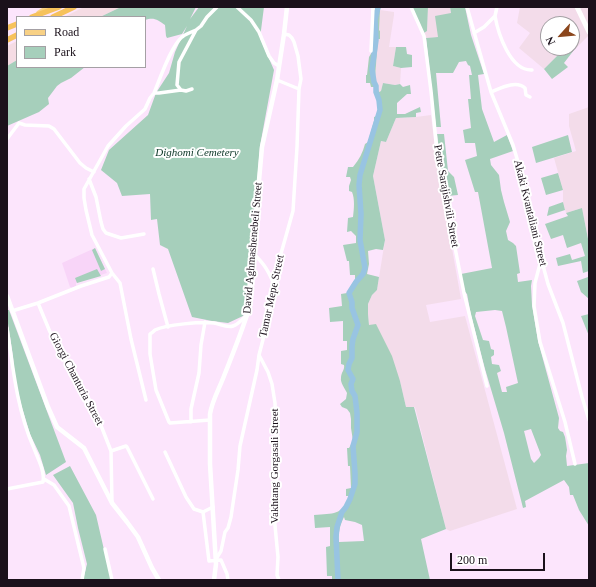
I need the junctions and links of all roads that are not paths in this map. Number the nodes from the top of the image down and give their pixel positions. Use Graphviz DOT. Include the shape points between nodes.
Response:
graph roads {
  1 [pos="49,7"];
  2 [pos="59,7"];
  3 [pos="74,7"];
  4 [pos="217,7"];
  5 [pos="237,7"];
  6 [pos="287,7"];
  7 [pos="373,7"];
  8 [pos="410,7"];
  9 [pos="467,7"];
  10 [pos="498,7"];
  11 [pos="577,7"];
  12 [pos="33,16"];
  13 [pos="55,16"];
  14 [pos="495,16"];
  15 [pos="196,30"];
  16 [pos="589,32"];
  17 [pos="474,33"];
  18 [pos="284,34"];
  19 [pos="16,36"];
  20 [pos="7,40"];
  21 [pos="371,51"];
  22 [pos="279,66"];
  23 [pos="532,70"];
  24 [pos="277,80"];
  25 [pos="192,89"];
  26 [pos="299,89"];
  27 [pos="181,90"];
  28 [pos="490,92"];
  29 [pos="154,93"];
  30 [pos="530,97"];
  31 [pos="7,139"];
  32 [pos="94,172"];
  33 [pos="90,179"];
  34 [pos="144,234"];
  35 [pos="253,253"];
  36 [pos="541,258"];
  37 [pos="153,269"];
  38 [pos="112,273"];
  39 [pos="273,282"];
  40 [pos="7,296"];
  41 [pos="38,303"];
  42 [pos="12,311"];
  43 [pos="247,315"];
  44 [pos="205,322"];
  45 [pos="168,327"];
  46 [pos="7,328"];
  47 [pos="259,355"];
  48 [pos="487,386"];
  49 [pos="146,400"];
  50 [pos="210,420"];
  51 [pos="589,420"];
  52 [pos="191,422"];
  53 [pos="111,451"];
  54 [pos="165,452"];
  55 [pos="575,464"];
  56 [pos="44,479"];
  57 [pos="7,489"];
  58 [pos="153,498"];
  59 [pos="112,503"];
  60 [pos="212,508"];
  61 [pos="203,512"];
  62 [pos="104,549"];
  63 [pos="215,560"];
  64 [pos="82,580"];
  65 [pos="112,580"];
  66 [pos="159,580"];
  67 [pos="214,580"];
  68 [pos="228,580"];
  69 [pos="279,580"];
  1 -- 12 [label="main road"];
  2 -- 12 [label="highway"];
  3 -- 13 [label="highway"];
  4 -- 15 [label="street"];
  5 -- 22 [label="street" via="251,20 271,60"];
  6 -- 18 [label="street, David Aghmashenebeli Street"];
  7 -- 21 [label="street"];
  8 -- 48 [label="street, Petre Sarajishvili Street" via="424,36 438,162 464,292"];
  9 -- 17 [label="street, Akaki Kvantaliani Street"];
  10 -- 14 [label="street"];
  11 -- 16 [label="main road"];
  14 -- 17 [label="street"];
  14 -- 23 [label="street" via="497,28 510,56 518,65"];
  15 -- 27 [label="street" via="179,62 178,85"];
  15 -- 29 [label="street" via="182,37 176,45"];
  17 -- 28 [label="street, Akaki Kvantaliani Street"];
  18 -- 22 [label="street, David Aghmashenebeli Street"];
  18 -- 26 [label="street, Tamar Mepe Street" via="292,38 298,56 301,79"];
  19 -- 20 [label="highway"];
  22 -- 24 [label="street, David Aghmashenebeli Street"];
  24 -- 26 [label="street"];
  24 -- 35 [label="street, David Aghmashenebeli Street" via="262,147"];
  25 -- 27 [label="street"];
  26 -- 39 [label="street, Tamar Mepe Street" via="293,211"];
  27 -- 29 [label="street"];
  28 -- 30 [label="street" via="522,84 526,88 526,95"];
  28 -- 36 [label="street, Akaki Kvantaliani Street" via="513,145"];
  29 -- 32 [label="street" via="145,109 108,146"];
  31 -- 32 [label="street" via="19,122 25,125 49,126 80,163"];
  32 -- 33 [label="street"];
  33 -- 34 [label="street" via="103,230 121,238"];
  33 -- 38 [label="street" via="84,189 88,222"];
  35 -- 39 [label="street" via="264,264"];
  35 -- 43 [label="street, David Aghmashenebeli Street"];
  36 -- 51 [label="street, Akaki Kvantaliani Street" via="563,323"];
  36 -- 55 [label="street" via="535,284 534,306 540,342"];
  37 -- 45 [label="street"];
  38 -- 41 [label="street" via="109,277"];
  38 -- 49 [label="street" via="120,283"];
  39 -- 47 [label="street, Tamar Mepe Street" via="267,324"];
  40 -- 42 [label="street"];
  41 -- 42 [label="street"];
  41 -- 53 [label="street, Giorgi Chanturia Street" via="64,360 89,399"];
  42 -- 59 [label="street" via="57,426 84,448"];
  43 -- 44 [label="street" via="231,327"];
  43 -- 50 [label="street, David Aghmashenebeli Street" via="211,408"];
  44 -- 45 [label="street"];
  44 -- 52 [label="street"];
  45 -- 52 [label="street" via="150,334 150,354 156,390 169,423"];
  46 -- 56 [label="street" via="16,391 26,431"];
  47 -- 63 [label="street, Tamar Mepe Street" via="240,446 231,517 221,551"];
  47 -- 69 [label="street, Vakhtang Gorgasali Street" via="272,384 275,403 274,515"];
  50 -- 52 [label="street"];
  50 -- 60 [label="street, David Aghmashenebeli Street"];
  53 -- 58 [label="street" via="127,447"];
  53 -- 59 [label="street, Giorgi Chanturia Street"];
  54 -- 61 [label="street" via="186,497 194,509"];
  56 -- 57 [label="street" via="43,482"];
  56 -- 64 [label="street" via="54,485 69,506 84,568"];
  59 -- 66 [label="street" via="138,537"];
  60 -- 61 [label="street"];
  60 -- 63 [label="street, David Aghmashenebeli Street"];
  61 -- 63 [label="street" via="209,561"];
  62 -- 65 [label="street"];
  63 -- 67 [label="street, David Aghmashenebeli Street"];
  63 -- 68 [label="street" via="221,560"];
}
